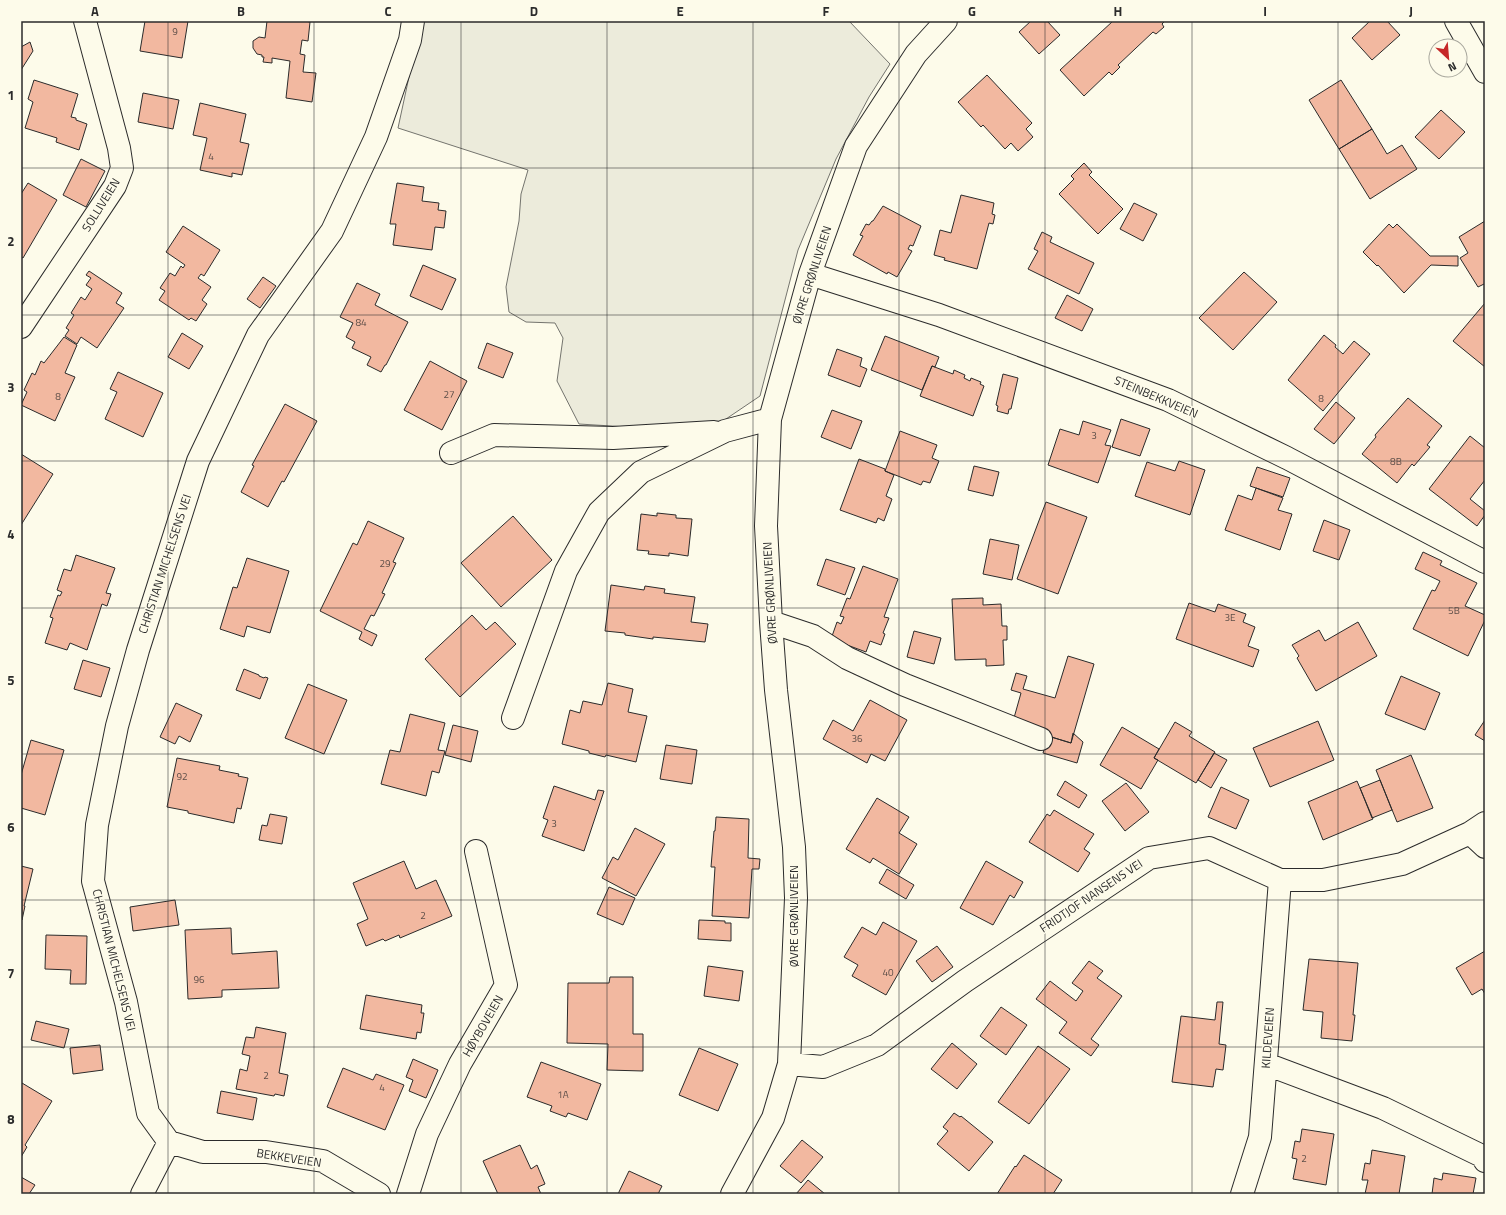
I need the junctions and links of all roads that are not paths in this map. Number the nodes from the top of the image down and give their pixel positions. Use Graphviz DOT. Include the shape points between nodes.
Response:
graph roads {
  1 [pos="85,21"];
  2 [pos="413,21"];
  3 [pos="946,21"];
  4 [pos="1456,21"];
  5 [pos="1485,72"];
  6 [pos="810,274"];
  7 [pos="21,327"];
  8 [pos="770,419"];
  9 [pos="725,431"];
  10 [pos="451,453"];
  11 [pos="1485,562"];
  12 [pos="771,622"];
  13 [pos="513,718"];
  14 [pos="1041,739"];
  15 [pos="1480,834"];
  16 [pos="476,851"];
  17 [pos="1280,880"];
  18 [pos="790,1064"];
  19 [pos="1266,1064"];
  20 [pos="169,1142"];
  21 [pos="1485,1161"];
  22 [pos="142,1194"];
  23 [pos="379,1194"];
  24 [pos="408,1194"];
  25 [pos="732,1194"];
  26 [pos="1242,1194"];
  1 -- 7 [label="street, SOLLIVEIEN" via="122,168 115,186"];
  2 -- 20 [label="street, CHRISTIAN MICHELSENS VEI" via="410,40 376,137 332,231 258,335 198,462 138,650 117,726 97,825 93,881 126,1002 148,1113"];
  3 -- 6 [label="street, ØVRE GRØNLIVEIEN" via="916,54 856,146"];
  4 -- 5 [label="street"];
  6 -- 8 [label="street, ØVRE GRØNLIVEIEN"];
  6 -- 11 [label="street, STEINBEKKVEIEN" via="939,315 1168,400 1287,458"];
  8 -- 9 [label="street"];
  8 -- 12 [label="street, ØVRE GRØNLIVEIEN" via="766,526"];
  9 -- 10 [label="street" via="613,438 494,436"];
  9 -- 13 [label="street" via="641,472 599,512 566,571"];
  12 -- 14 [label="street" via="813,636 847,658 906,685"];
  12 -- 18 [label="street, ØVRE GRØNLIVEIEN" via="794,848 796,898"];
  15 -- 17 [label="street, FRIDTJOF NANSENS VEI" via="1402,864 1323,880"];
  16 -- 24 [label="street, HØYBOVEIEN" via="506,985 460,1064 427,1134"];
  17 -- 18 [label="street, FRIDTJOF NANSENS VEI" via="1209,848 1149,858 965,981 877,1045 823,1067"];
  17 -- 19 [label="street, KILDEVEIEN"];
  18 -- 25 [label="street, ØVRE GRØNLIVEIEN" via="773,1118"];
  19 -- 21 [label="street" via="1383,1108 1482,1156"];
  19 -- 26 [label="street, KILDEVEIEN" via="1260,1136"];
  20 -- 22 [label="street"];
  20 -- 23 [label="street, BEKKEVEIEN" via="203,1152 266,1152 323,1161"];
}
